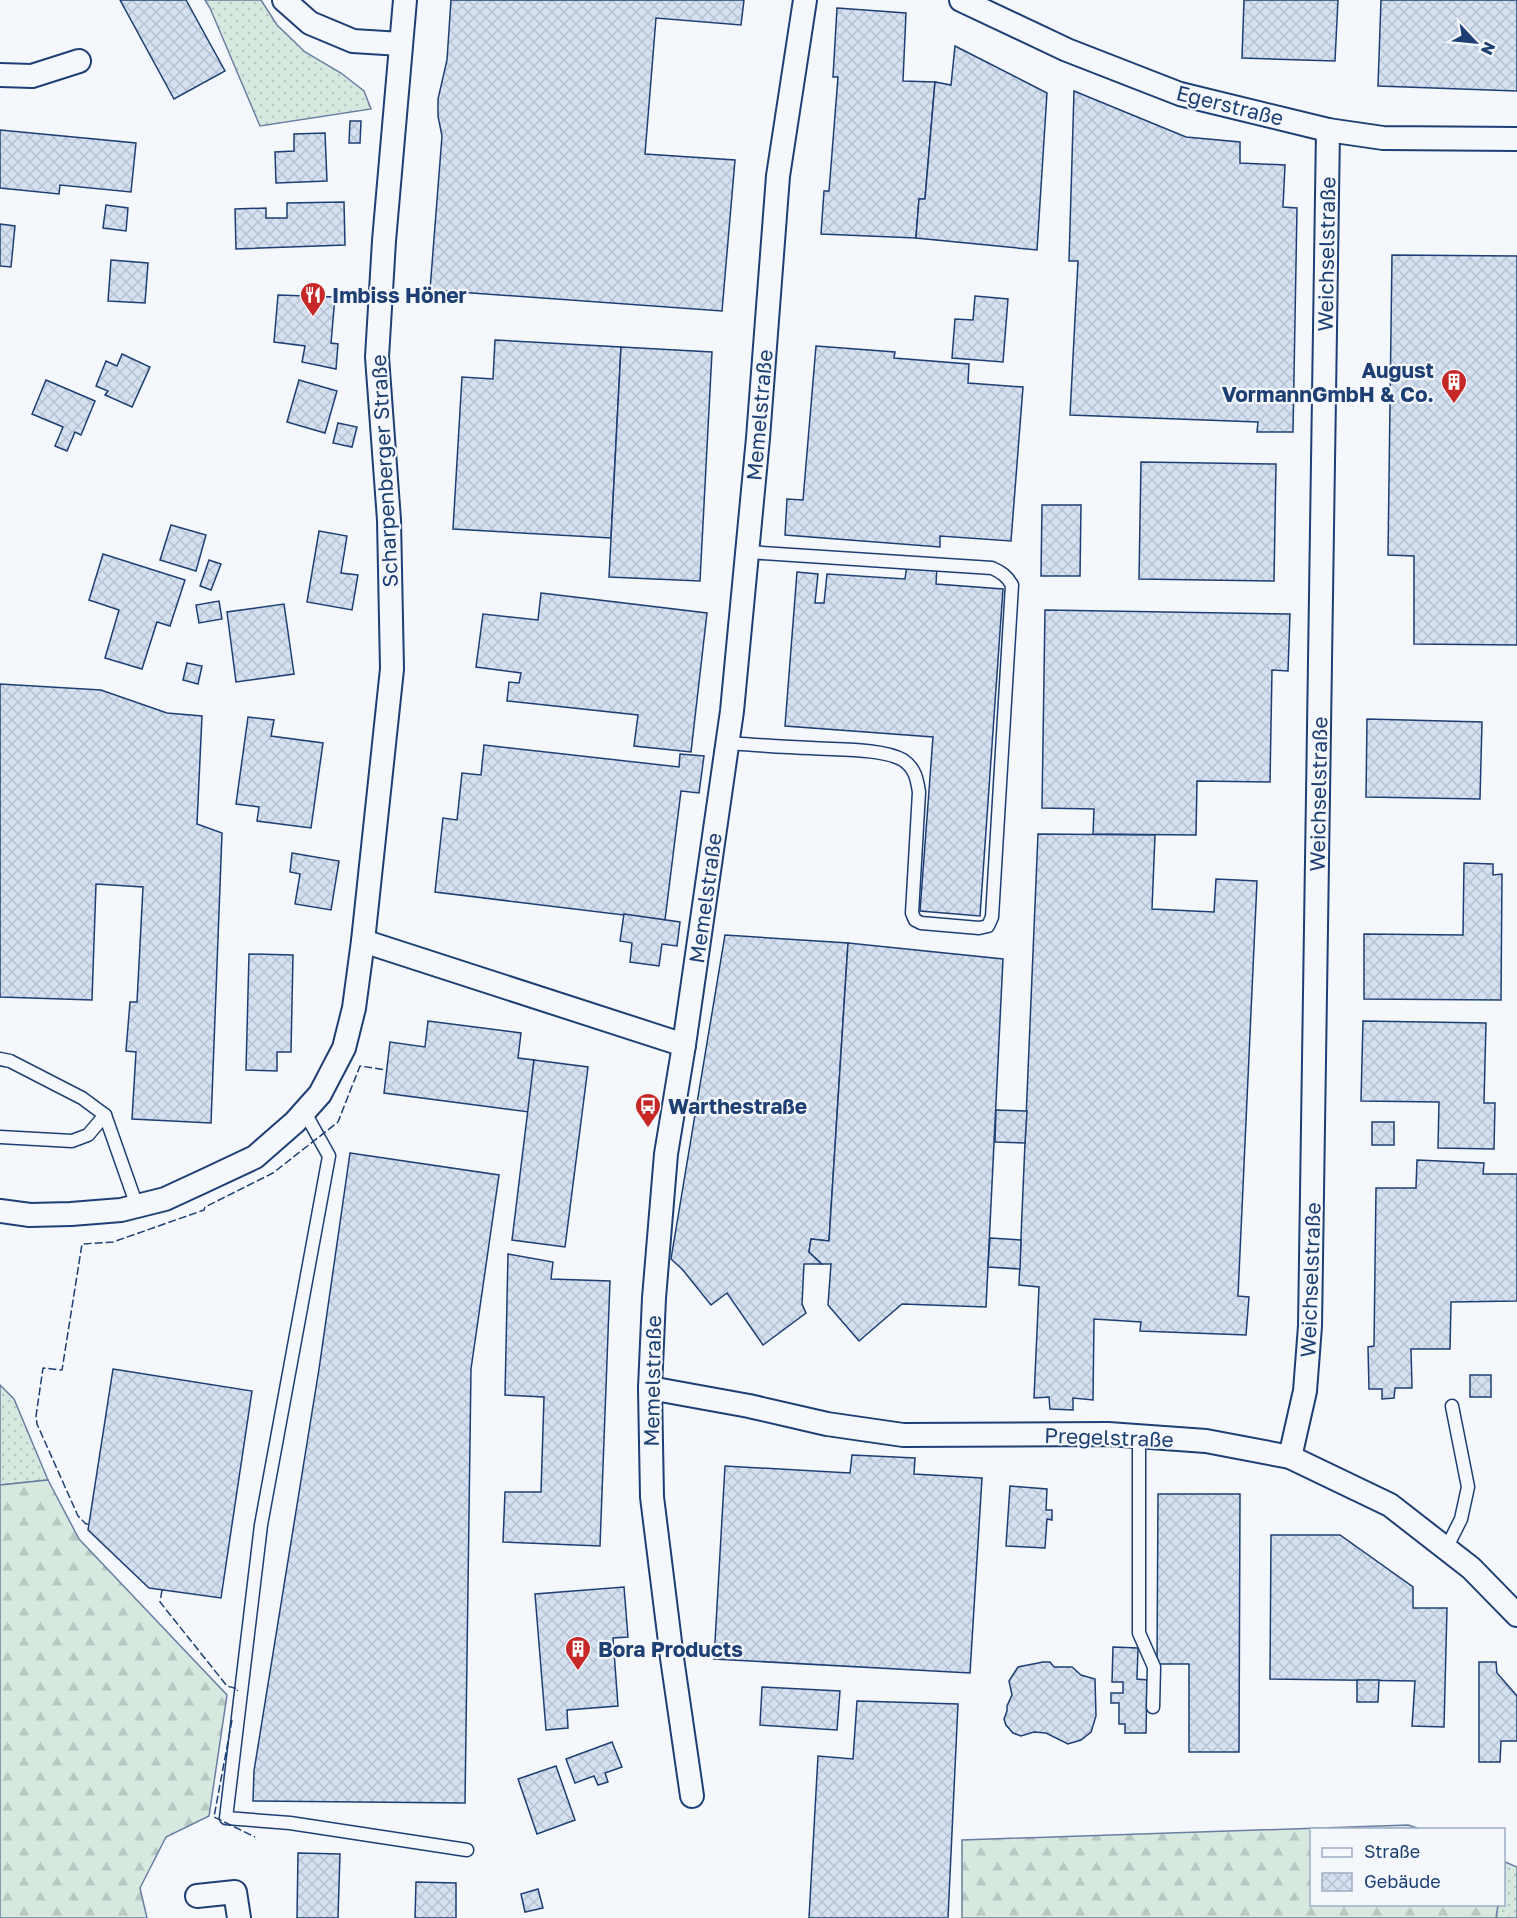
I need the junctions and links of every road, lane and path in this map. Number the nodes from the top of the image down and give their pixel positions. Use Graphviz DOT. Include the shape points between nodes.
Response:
graph roads {
  1 [pos="284,0"];
  2 [pos="405,0"];
  3 [pos="805,0"];
  4 [pos="961,0"];
  5 [pos="401,44"];
  6 [pos="79,61"];
  7 [pos="0,75"];
  8 [pos="1328,130"];
  9 [pos="1517,139"];
  10 [pos="747,552"];
  11 [pos="727,743"];
  12 [pos="363,941"];
  13 [pos="684,1045"];
  14 [pos="0,1059"];
  15 [pos="304,1111"];
  16 [pos="105,1115"];
  17 [pos="0,1137"];
  18 [pos="137,1206"];
  19 [pos="0,1211"];
  20 [pos="650,1389"];
  21 [pos="1452,1406"];
  22 [pos="1139,1436"];
  23 [pos="1290,1457"];
  24 [pos="1446,1549"];
  25 [pos="1517,1615"];
  26 [pos="1153,1707"];
  27 [pos="692,1796"];
  28 [pos="467,1850"];
  29 [pos="197,1896"];
  30 [pos="239,1918"];
  1 -- 5 [label="street" via="310,22 353,41"];
  2 -- 5 [label="street, Scharpenberger Straße"];
  3 -- 10 [label="street, Memelstraße" via="778,176"];
  4 -- 8 [label="street, Egerstraße" via="1067,50 1180,94"];
  5 -- 12 [label="street, Scharpenberger Straße" via="377,357 389,520 392,669"];
  6 -- 7 [label="street" via="32,76"];
  8 -- 9 [label="street, Egerstraße" via="1383,138"];
  8 -- 23 [label="street, Weichselstraße" via="1310,1326 1305,1391"];
  10 -- 11 [label="street, Memelstraße"];
  10 -- 11 [label="lane" via="992,568 1007,577 1012,585 1004,735 992,917 988,926 915,920 912,913 919,792 915,773 901,759 856,751"];
  11 -- 13 [label="street, Memelstraße"];
  12 -- 13 [label="street"];
  12 -- 15 [label="street, Scharpenberger Straße" via="344,1048 320,1094"];
  13 -- 20 [label="street, Memelstraße" via="666,1154"];
  14 -- 16 [label="lane" via="82,1098"];
  15 -- 18 [label="street, Scharpenberger Straße" via="255,1157 165,1199"];
  15 -- 28 [label="lane" via="329,1156 261,1524 226,1818"];
  16 -- 17 [label="lane" via="88,1135 72,1141"];
  16 -- 18 [label="lane"];
  18 -- 19 [label="street, Scharpenberger Straße" via="71,1214"];
  20 -- 22 [label="street, Pregelstraße" via="903,1435"];
  20 -- 27 [label="street, Memelstraße" via="652,1497"];
  21 -- 24 [label="lane" via="1468,1487 1461,1519"];
  22 -- 23 [label="street, Pregelstraße" via="1206,1441"];
  22 -- 26 [label="lane" via="1139,1633 1154,1667"];
  23 -- 24 [label="street, Pregelstraße" via="1390,1505"];
  24 -- 25 [label="street, Pregelstraße" via="1471,1568"];
  29 -- 30 [label="street" via="236,1892"];
}
